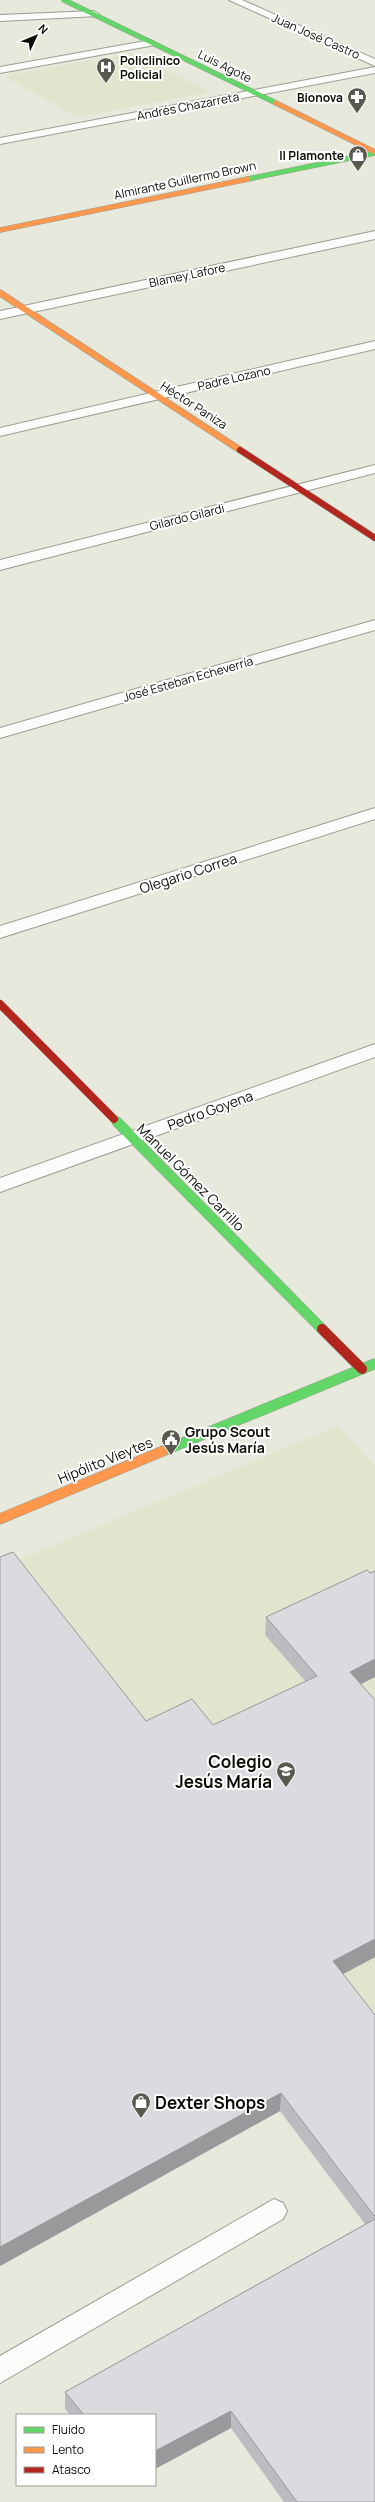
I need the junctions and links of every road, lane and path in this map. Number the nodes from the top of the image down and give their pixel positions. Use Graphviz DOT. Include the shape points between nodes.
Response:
graph roads {
  1 [pos="64,0"];
  2 [pos="234,0"];
  3 [pos="94,14"];
  4 [pos="0,18"];
  5 [pos="151,43"];
  6 [pos="375,63"];
  7 [pos="0,70"];
  8 [pos="375,70"];
  9 [pos="254,94"];
  10 [pos="0,141"];
  11 [pos="375,153"];
  12 [pos="0,230"];
  13 [pos="375,235"];
  14 [pos="0,293"];
  15 [pos="26,310"];
  16 [pos="0,315"];
  17 [pos="375,345"];
  18 [pos="157,396"];
  19 [pos="0,432"];
  20 [pos="375,469"];
  21 [pos="300,488"];
  22 [pos="375,538"];
  23 [pos="0,565"];
  24 [pos="375,625"];
  25 [pos="0,733"];
  26 [pos="375,813"];
  27 [pos="0,932"];
  28 [pos="0,1004"];
  29 [pos="375,1050"];
  30 [pos="133,1138"];
  31 [pos="0,1185"];
  32 [pos="375,1364"];
  33 [pos="362,1369"];
  34 [pos="0,1519"];
  35 [pos="274,2211"];
  36 [pos="0,2370"];
  1 -- 3 [label="street, Luis Agote"];
  2 -- 6 [label="street, Juan José Castro"];
  3 -- 4 [label="street"];
  3 -- 5 [label="street, Luis Agote"];
  5 -- 7 [label="street"];
  5 -- 9 [label="street, Luis Agote"];
  8 -- 9 [label="street, Andrés Chazarreta"];
  9 -- 10 [label="street, Andrés Chazarreta"];
  9 -- 11 [label="street, Luis Agote"];
  11 -- 12 [label="street, Almirante Guillermo Brown"];
  13 -- 15 [label="street, Blamey Lafore"];
  14 -- 15 [label="street, Héctor Paniza"];
  15 -- 16 [label="street, Blamey Lafore"];
  15 -- 18 [label="street, Héctor Paniza"];
  17 -- 18 [label="street, Padre Lozano"];
  18 -- 19 [label="street, Padre Lozano"];
  18 -- 21 [label="street, Héctor Paniza"];
  20 -- 21 [label="street, Gilardo Gilardi"];
  21 -- 22 [label="street, Héctor Paniza"];
  21 -- 23 [label="street, Gilardo Gilardi"];
  24 -- 25 [label="street, José Esteban Echeverría"];
  26 -- 27 [label="street, Olegario Correa"];
  28 -- 30 [label="street, Manuel Gómez Carrillo"];
  29 -- 30 [label="street, Pedro Goyena"];
  30 -- 31 [label="street, Pedro Goyena"];
  30 -- 33 [label="street, Manuel Gómez Carrillo"];
  32 -- 33 [label="street, Hipólito Vieytes"];
  33 -- 34 [label="street, Hipólito Vieytes"];
  35 -- 36 [label="lane"];
}
